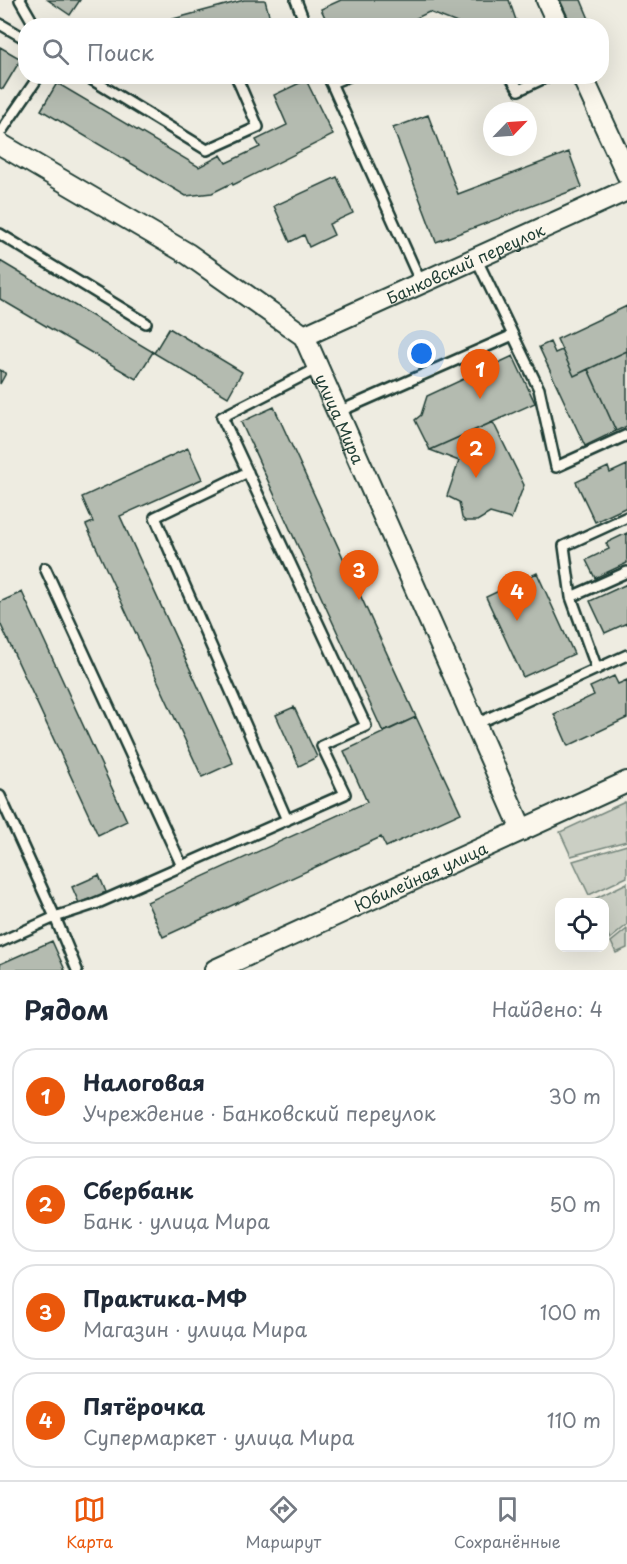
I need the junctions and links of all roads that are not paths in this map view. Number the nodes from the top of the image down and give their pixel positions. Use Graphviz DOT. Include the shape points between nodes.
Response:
graph roads {
  1 [pos="20,0"];
  2 [pos="296,0"];
  3 [pos="547,0"];
  4 [pos="30,18"];
  5 [pos="303,18"];
  6 [pos="555,18"];
  7 [pos="0,24"];
  8 [pos="18,34"];
  9 [pos="34,84"];
  10 [pos="99,84"];
  11 [pos="239,84"];
  12 [pos="332,84"];
  13 [pos="515,84"];
  14 [pos="532,84"];
  15 [pos="586,84"];
  16 [pos="0,133"];
  17 [pos="0,144"];
  18 [pos="627,174"];
  19 [pos="627,190"];
  20 [pos="0,234"];
  21 [pos="476,258"];
  22 [pos="421,283"];
  23 [pos="146,323"];
  24 [pos="513,335"];
  25 [pos="304,336"];
  26 [pos="318,368"];
  27 [pos="338,412"];
  28 [pos="627,435"];
  29 [pos="248,472"];
  30 [pos="627,517"];
  31 [pos="45,568"];
  32 [pos="627,572"];
  33 [pos="571,597"];
  34 [pos="627,655"];
  35 [pos="597,669"];
  36 [pos="476,724"];
  37 [pos="627,782"];
  38 [pos="0,796"];
  39 [pos="287,820"];
  40 [pos="522,830"];
  41 [pos="182,866"];
  42 [pos="55,917"];
  43 [pos="0,942"];
  44 [pos="77,970"];
  45 [pos="214,970"];
  1 -- 4 [label="lane"];
  2 -- 5 [label="lane"];
  3 -- 6 [label="street"];
  7 -- 8 [label="lane"];
  9 -- 16 [label="lane"];
  10 -- 11 [label="lane" via="207,150 258,127"];
  12 -- 22 [label="lane"];
  13 -- 14 [label="lane" via="519,90"];
  15 -- 18 [label="street"];
  17 -- 25 [label="street" via="188,254"];
  19 -- 21 [label="street, Банковский переулок"];
  20 -- 23 [label="lane"];
  21 -- 22 [label="street, Банковский переулок"];
  21 -- 24 [label="lane"];
  22 -- 25 [label="street, Банковский переулок"];
  24 -- 27 [label="lane"];
  24 -- 28 [label="lane" via="539,389 556,466"];
  25 -- 26 [label="street, улица Мира"];
  26 -- 27 [label="street, улица Мира"];
  26 -- 29 [label="lane" via="222,417"];
  27 -- 36 [label="street, улица Мира"];
  29 -- 39 [label="lane" via="155,517"];
  29 -- 39 [label="lane" via="366,726 322,746 345,794"];
  30 -- 33 [label="lane" via="564,546"];
  31 -- 41 [label="lane"];
  32 -- 33 [label="lane"];
  33 -- 35 [label="lane"];
  34 -- 35 [label="lane"];
  35 -- 36 [label="lane"];
  36 -- 40 [label="street, улица Мира"];
  37 -- 40 [label="street, Юбилейная улица"];
  38 -- 42 [label="lane"];
  39 -- 41 [label="lane"];
  40 -- 45 [label="street, Юбилейная улица"];
  41 -- 42 [label="lane" via="98,903"];
  42 -- 43 [label="lane"];
  42 -- 44 [label="lane"];
}
